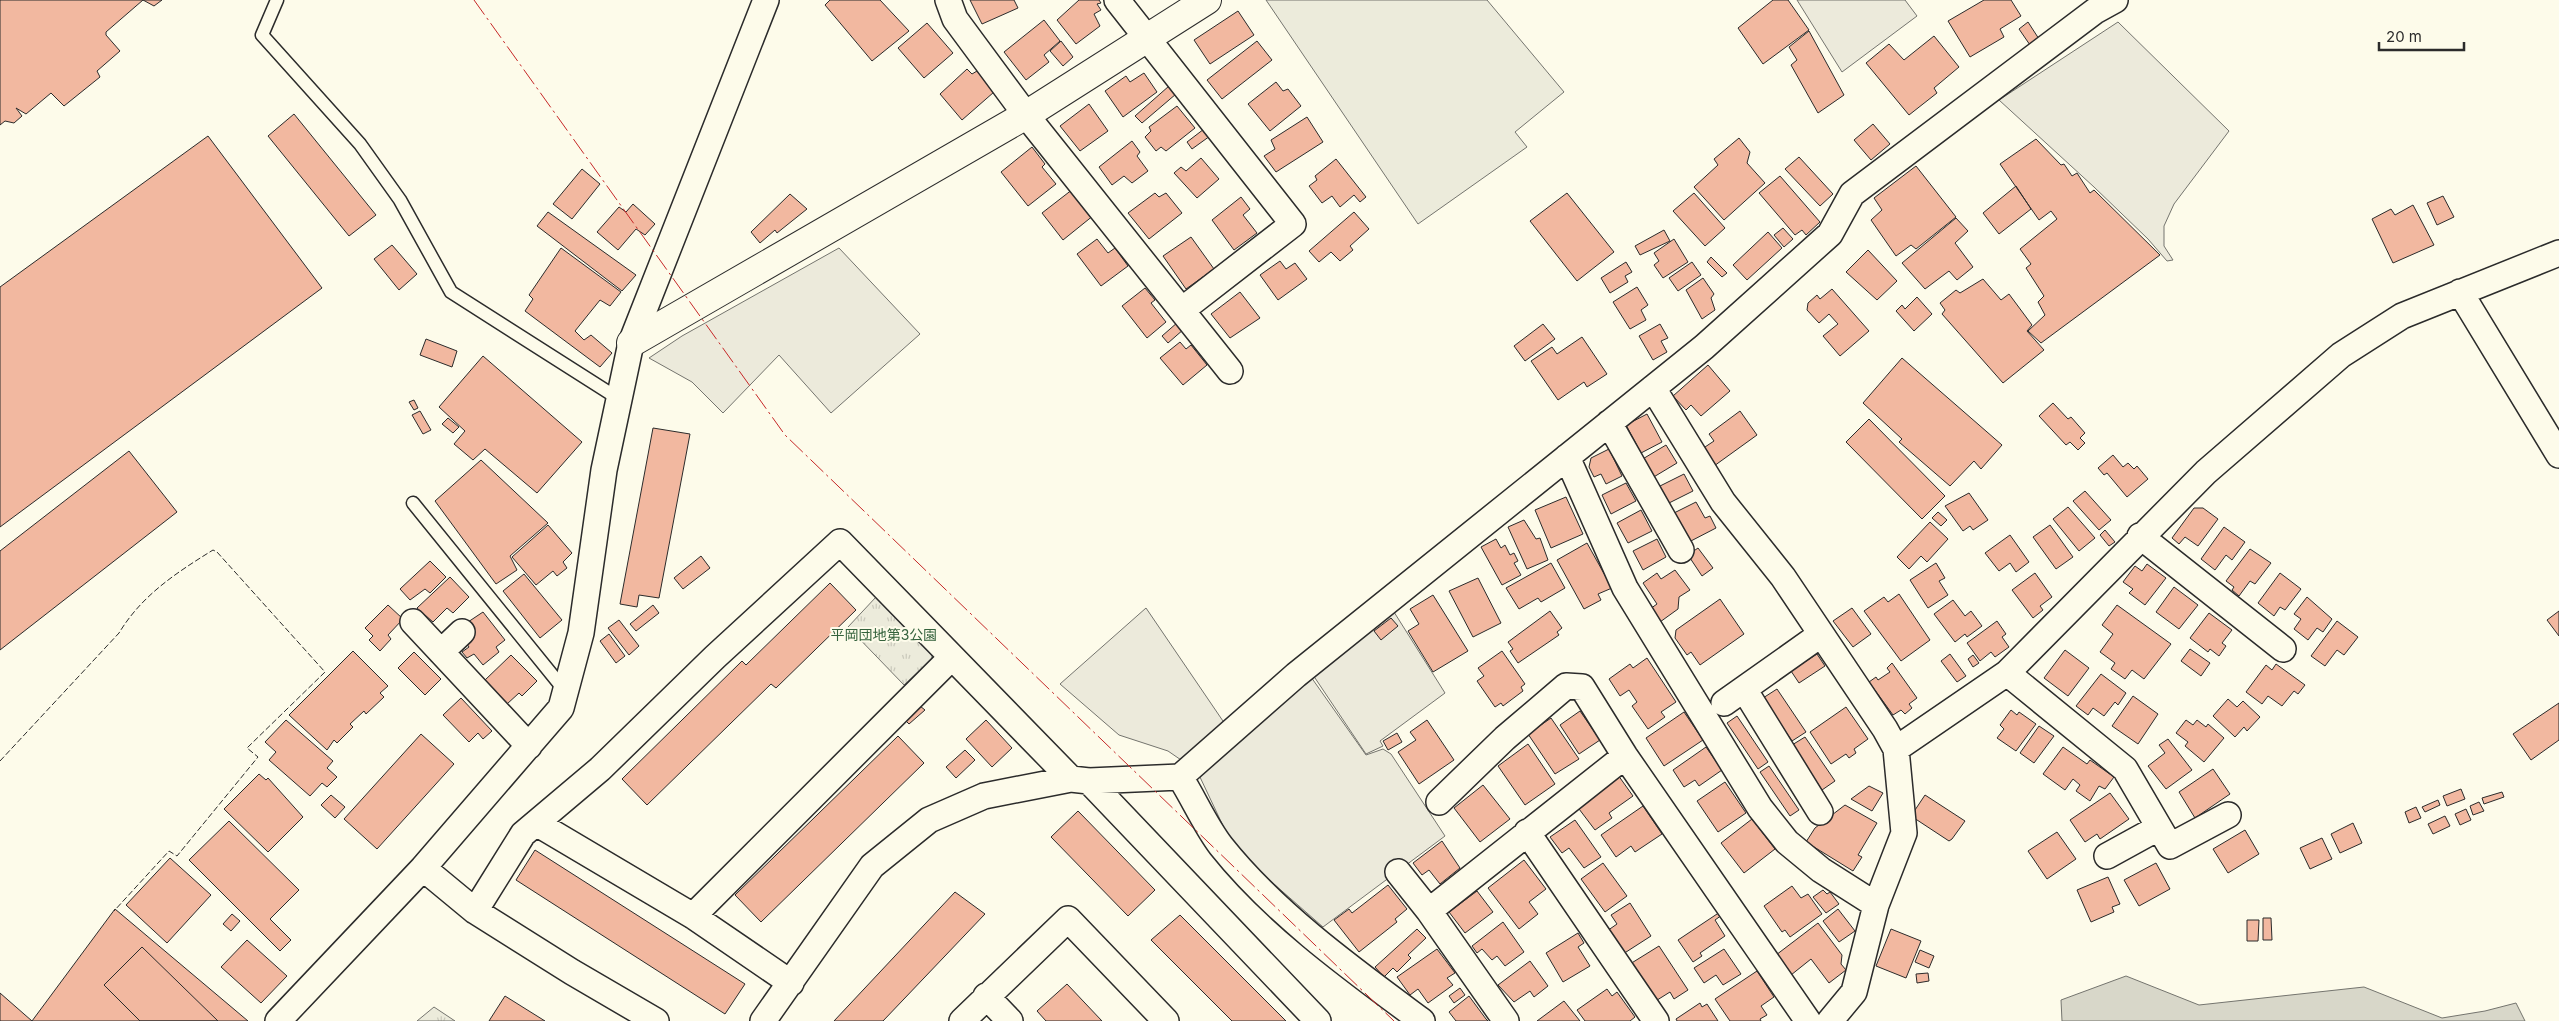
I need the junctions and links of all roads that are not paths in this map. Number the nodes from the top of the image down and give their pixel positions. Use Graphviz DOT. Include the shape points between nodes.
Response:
graph roads {
  1 [pos="277,0"];
  2 [pos="766,0"];
  3 [pos="948,0"];
  4 [pos="1117,0"];
  5 [pos="1207,0"];
  6 [pos="2115,0"];
  7 [pos="1147,40"];
  8 [pos="1026,115"];
  9 [pos="2559,253"];
  10 [pos="2460,292"];
  11 [pos="1182,310"];
  12 [pos="631,343"];
  13 [pos="1230,371"];
  14 [pos="1653,388"];
  15 [pos="619,399"];
  16 [pos="1608,423"];
  17 [pos="2559,455"];
  18 [pos="1568,457"];
  19 [pos="413,503"];
  20 [pos="2140,536"];
  21 [pos="1680,550"];
  22 [pos="413,622"];
  23 [pos="462,632"];
  24 [pos="1820,635"];
  25 [pos="2283,649"];
  26 [pos="441,652"];
  27 [pos="952,657"];
  28 [pos="2007,673"];
  29 [pos="1744,689"];
  30 [pos="566,692"];
  31 [pos="1724,703"];
  32 [pos="529,746"];
  33 [pos="1896,749"];
  34 [pos="1625,756"];
  35 [pos="1180,777"];
  36 [pos="1080,780"];
  37 [pos="1439,802"];
  38 [pos="1820,812"];
  39 [pos="2228,815"];
  40 [pos="536,822"];
  41 [pos="2158,828"];
  42 [pos="1527,832"];
  43 [pos="2107,856"];
  44 [pos="423,868"];
  45 [pos="1398,872"];
  46 [pos="1876,905"];
  47 [pos="475,911"];
  48 [pos="1429,911"];
  49 [pos="693,916"];
  50 [pos="791,983"];
  51 [pos="986,996"];
  52 [pos="278,1021"];
  53 [pos="656,1021"];
  54 [pos="764,1021"];
  55 [pos="962,1021"];
  56 [pos="1010,1021"];
  57 [pos="1166,1021"];
  58 [pos="1318,1021"];
  59 [pos="1422,1021"];
  60 [pos="1506,1021"];
  61 [pos="1656,1021"];
  62 [pos="1808,1021"];
  63 [pos="1830,1021"];
  1 -- 15 [label="lane" via="262,35 360,144 400,200 451,292"];
  2 -- 12 [label="street"];
  3 -- 8 [label="street" via="955,19"];
  4 -- 7 [label="street"];
  5 -- 7 [label="street"];
  6 -- 14 [label="street" via="2095,11 1852,194 1830,234 1704,347"];
  7 -- 8 [label="street"];
  7 -- 11 [label="street" via="1293,224"];
  8 -- 11 [label="street"];
  8 -- 12 [label="street"];
  9 -- 10 [label="street"];
  10 -- 17 [label="street"];
  10 -- 20 [label="street" via="2402,316 2341,355 2206,472"];
  11 -- 13 [label="street"];
  12 -- 15 [label="street"];
  14 -- 16 [label="street"];
  14 -- 24 [label="street" via="1723,502 1783,577"];
  15 -- 30 [label="street" via="604,470 581,633"];
  16 -- 18 [label="street"];
  16 -- 21 [label="street"];
  18 -- 35 [label="street" via="1296,675"];
  18 -- 46 [label="street" via="1625,588 1760,808 1787,842 1821,870"];
  19 -- 30 [label="lane"];
  20 -- 25 [label="street"];
  20 -- 28 [label="street"];
  22 -- 26 [label="street"];
  23 -- 26 [label="street"];
  24 -- 29 [label="street"];
  24 -- 33 [label="street"];
  26 -- 32 [label="street"];
  27 -- 36 [label="street"];
  27 -- 40 [label="street" via="840,542 715,657 600,770"];
  27 -- 49 [label="street"];
  28 -- 33 [label="street"];
  28 -- 41 [label="street" via="2125,770"];
  29 -- 31 [label="street"];
  29 -- 38 [label="street"];
  30 -- 32 [label="street" via="561,708"];
  32 -- 44 [label="street"];
  33 -- 46 [label="street" via="1904,833"];
  34 -- 37 [label="street" via="1582,687 1566,686 1505,738"];
  34 -- 42 [label="street"];
  34 -- 62 [label="street"];
  35 -- 36 [label="street"];
  35 -- 59 [label="street" via="1220,844 1244,872 1306,930"];
  36 -- 50 [label="street" via="984,796 929,820 872,866"];
  36 -- 58 [label="street"];
  39 -- 41 [label="street" via="2170,846"];
  40 -- 47 [label="street" via="523,834"];
  40 -- 49 [label="street"];
  41 -- 43 [label="street"];
  42 -- 48 [label="street"];
  42 -- 61 [label="street"];
  44 -- 47 [label="street"];
  44 -- 52 [label="street"];
  45 -- 48 [label="street"];
  46 -- 63 [label="street" via="1854,992"];
  47 -- 53 [label="street"];
  48 -- 60 [label="street"];
  49 -- 50 [label="street"];
  50 -- 54 [label="street"];
  51 -- 55 [label="street"];
  51 -- 56 [label="street"];
  51 -- 57 [label="street" via="1068,919"];
}
